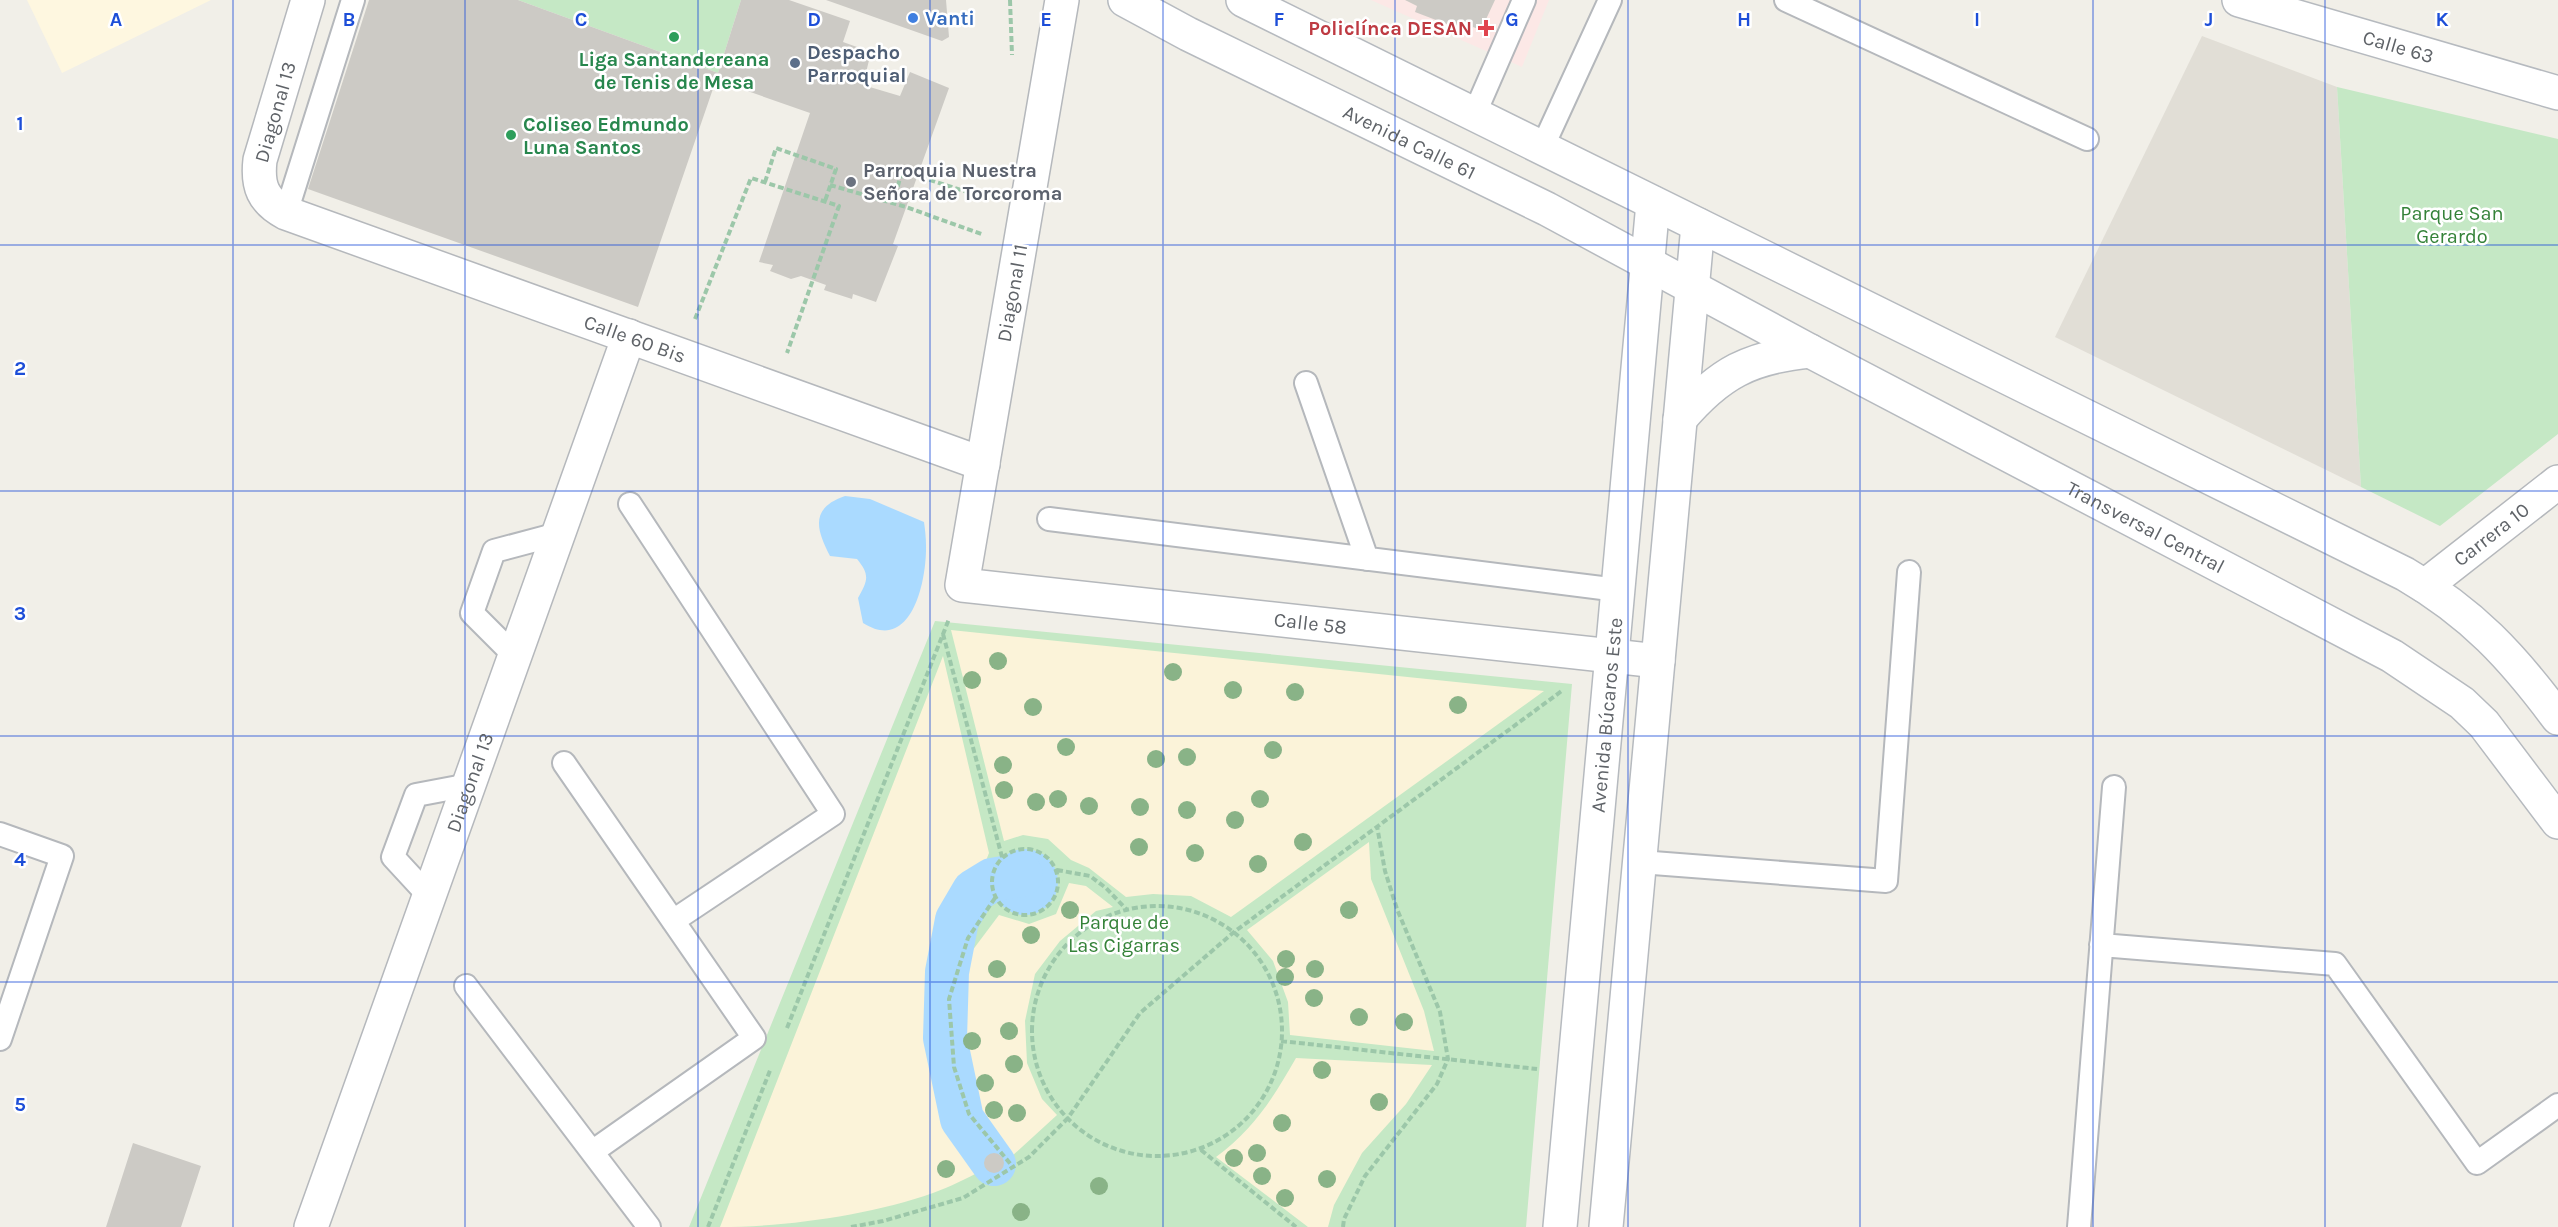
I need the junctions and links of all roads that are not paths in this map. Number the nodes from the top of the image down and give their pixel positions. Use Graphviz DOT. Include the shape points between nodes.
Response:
graph roads {
  1 [pos="308,0"];
  2 [pos="353,0"];
  3 [pos="1062,0"];
  4 [pos="1125,0"];
  5 [pos="1243,0"];
  6 [pos="1524,0"];
  7 [pos="1610,0"];
  8 [pos="1786,0"];
  9 [pos="2239,0"];
  10 [pos="2558,93"];
  11 [pos="1474,115"];
  12 [pos="2087,139"];
  13 [pos="1542,148"];
  14 [pos="1653,203"];
  15 [pos="286,213"];
  16 [pos="1698,225"];
  17 [pos="1647,262"];
  18 [pos="1692,286"];
  19 [pos="643,341"];
  20 [pos="1810,351"];
  21 [pos="1306,383"];
  22 [pos="1680,420"];
  23 [pos="983,464"];
  24 [pos="2558,482"];
  25 [pos="630,504"];
  26 [pos="1049,519"];
  27 [pos="558,534"];
  28 [pos="1367,559"];
  29 [pos="1909,572"];
  30 [pos="962,585"];
  31 [pos="2425,586"];
  32 [pos="1618,590"];
  33 [pos="515,656"];
  34 [pos="1612,656"];
  35 [pos="1658,661"];
  36 [pos="2558,718"];
  37 [pos="564,763"];
  38 [pos="469,785"];
  39 [pos="2114,787"];
  40 [pos="2558,822"];
  41 [pos="0,834"];
  42 [pos="1640,862"];
  43 [pos="429,896"];
  44 [pos="673,921"];
  45 [pos="2101,945"];
  46 [pos="466,986"];
  47 [pos="0,1039"];
  48 [pos="2558,1105"];
  49 [pos="592,1152"];
  50 [pos="311,1227"];
  51 [pos="649,1227"];
  52 [pos="1560,1227"];
  53 [pos="1606,1227"];
  54 [pos="2079,1227"];
  1 -- 15 [label="street, Diagonal 13" via="258,174 272,206"];
  2 -- 15 [label="lane"];
  3 -- 23 [label="street, Diagonal 11"];
  4 -- 17 [label="street, Avenida Calle 61"];
  5 -- 11 [label="street"];
  6 -- 11 [label="lane"];
  7 -- 13 [label="lane"];
  8 -- 12 [label="lane"];
  9 -- 10 [label="street, Calle 63"];
  11 -- 13 [label="street"];
  13 -- 14 [label="street"];
  14 -- 16 [label="street"];
  14 -- 17 [label="street, Avenida Búcaros Este"];
  15 -- 19 [label="street, Calle 60 Bis"];
  16 -- 18 [label="street"];
  16 -- 31 [label="street"];
  17 -- 18 [label="street, Avenida Calle 61"];
  17 -- 32 [label="street, Avenida Búcaros Este"];
  18 -- 20 [label="street, Transversal Central"];
  18 -- 22 [label="street"];
  19 -- 23 [label="street, Calle 60 Bis"];
  19 -- 27 [label="street, Diagonal 13"];
  20 -- 22 [label="street" via="1776,354 1745,365 1698,398"];
  20 -- 40 [label="street, Transversal Central" via="2392,656 2447,692 2484,724"];
  21 -- 28 [label="lane"];
  22 -- 35 [label="street"];
  23 -- 30 [label="street, Diagonal 11"];
  24 -- 31 [label="street, Carrera 10"];
  25 -- 44 [label="lane" via="833,814"];
  26 -- 28 [label="lane"];
  27 -- 33 [label="street, Diagonal 13"];
  27 -- 33 [label="lane" via="494,550 490,561 472,613"];
  28 -- 32 [label="lane"];
  29 -- 42 [label="lane" via="1886,881"];
  30 -- 34 [label="street, Calle 58"];
  31 -- 36 [label="street" via="2493,638"];
  32 -- 34 [label="street, Avenida Búcaros Este"];
  33 -- 38 [label="street, Diagonal 13"];
  34 -- 35 [label="street, Calle 58"];
  34 -- 52 [label="street, Avenida Búcaros Este"];
  35 -- 42 [label="street"];
  37 -- 44 [label="lane"];
  38 -- 43 [label="street, Diagonal 13"];
  38 -- 43 [label="lane" via="416,795 393,857"];
  39 -- 45 [label="lane"];
  41 -- 47 [label="lane" via="62,856"];
  42 -- 53 [label="street"];
  43 -- 50 [label="street, Diagonal 13"];
  44 -- 49 [label="lane" via="754,1038"];
  45 -- 48 [label="lane" via="2335,964 2477,1164"];
  45 -- 54 [label="lane"];
  46 -- 49 [label="lane"];
  49 -- 51 [label="lane"];
}
